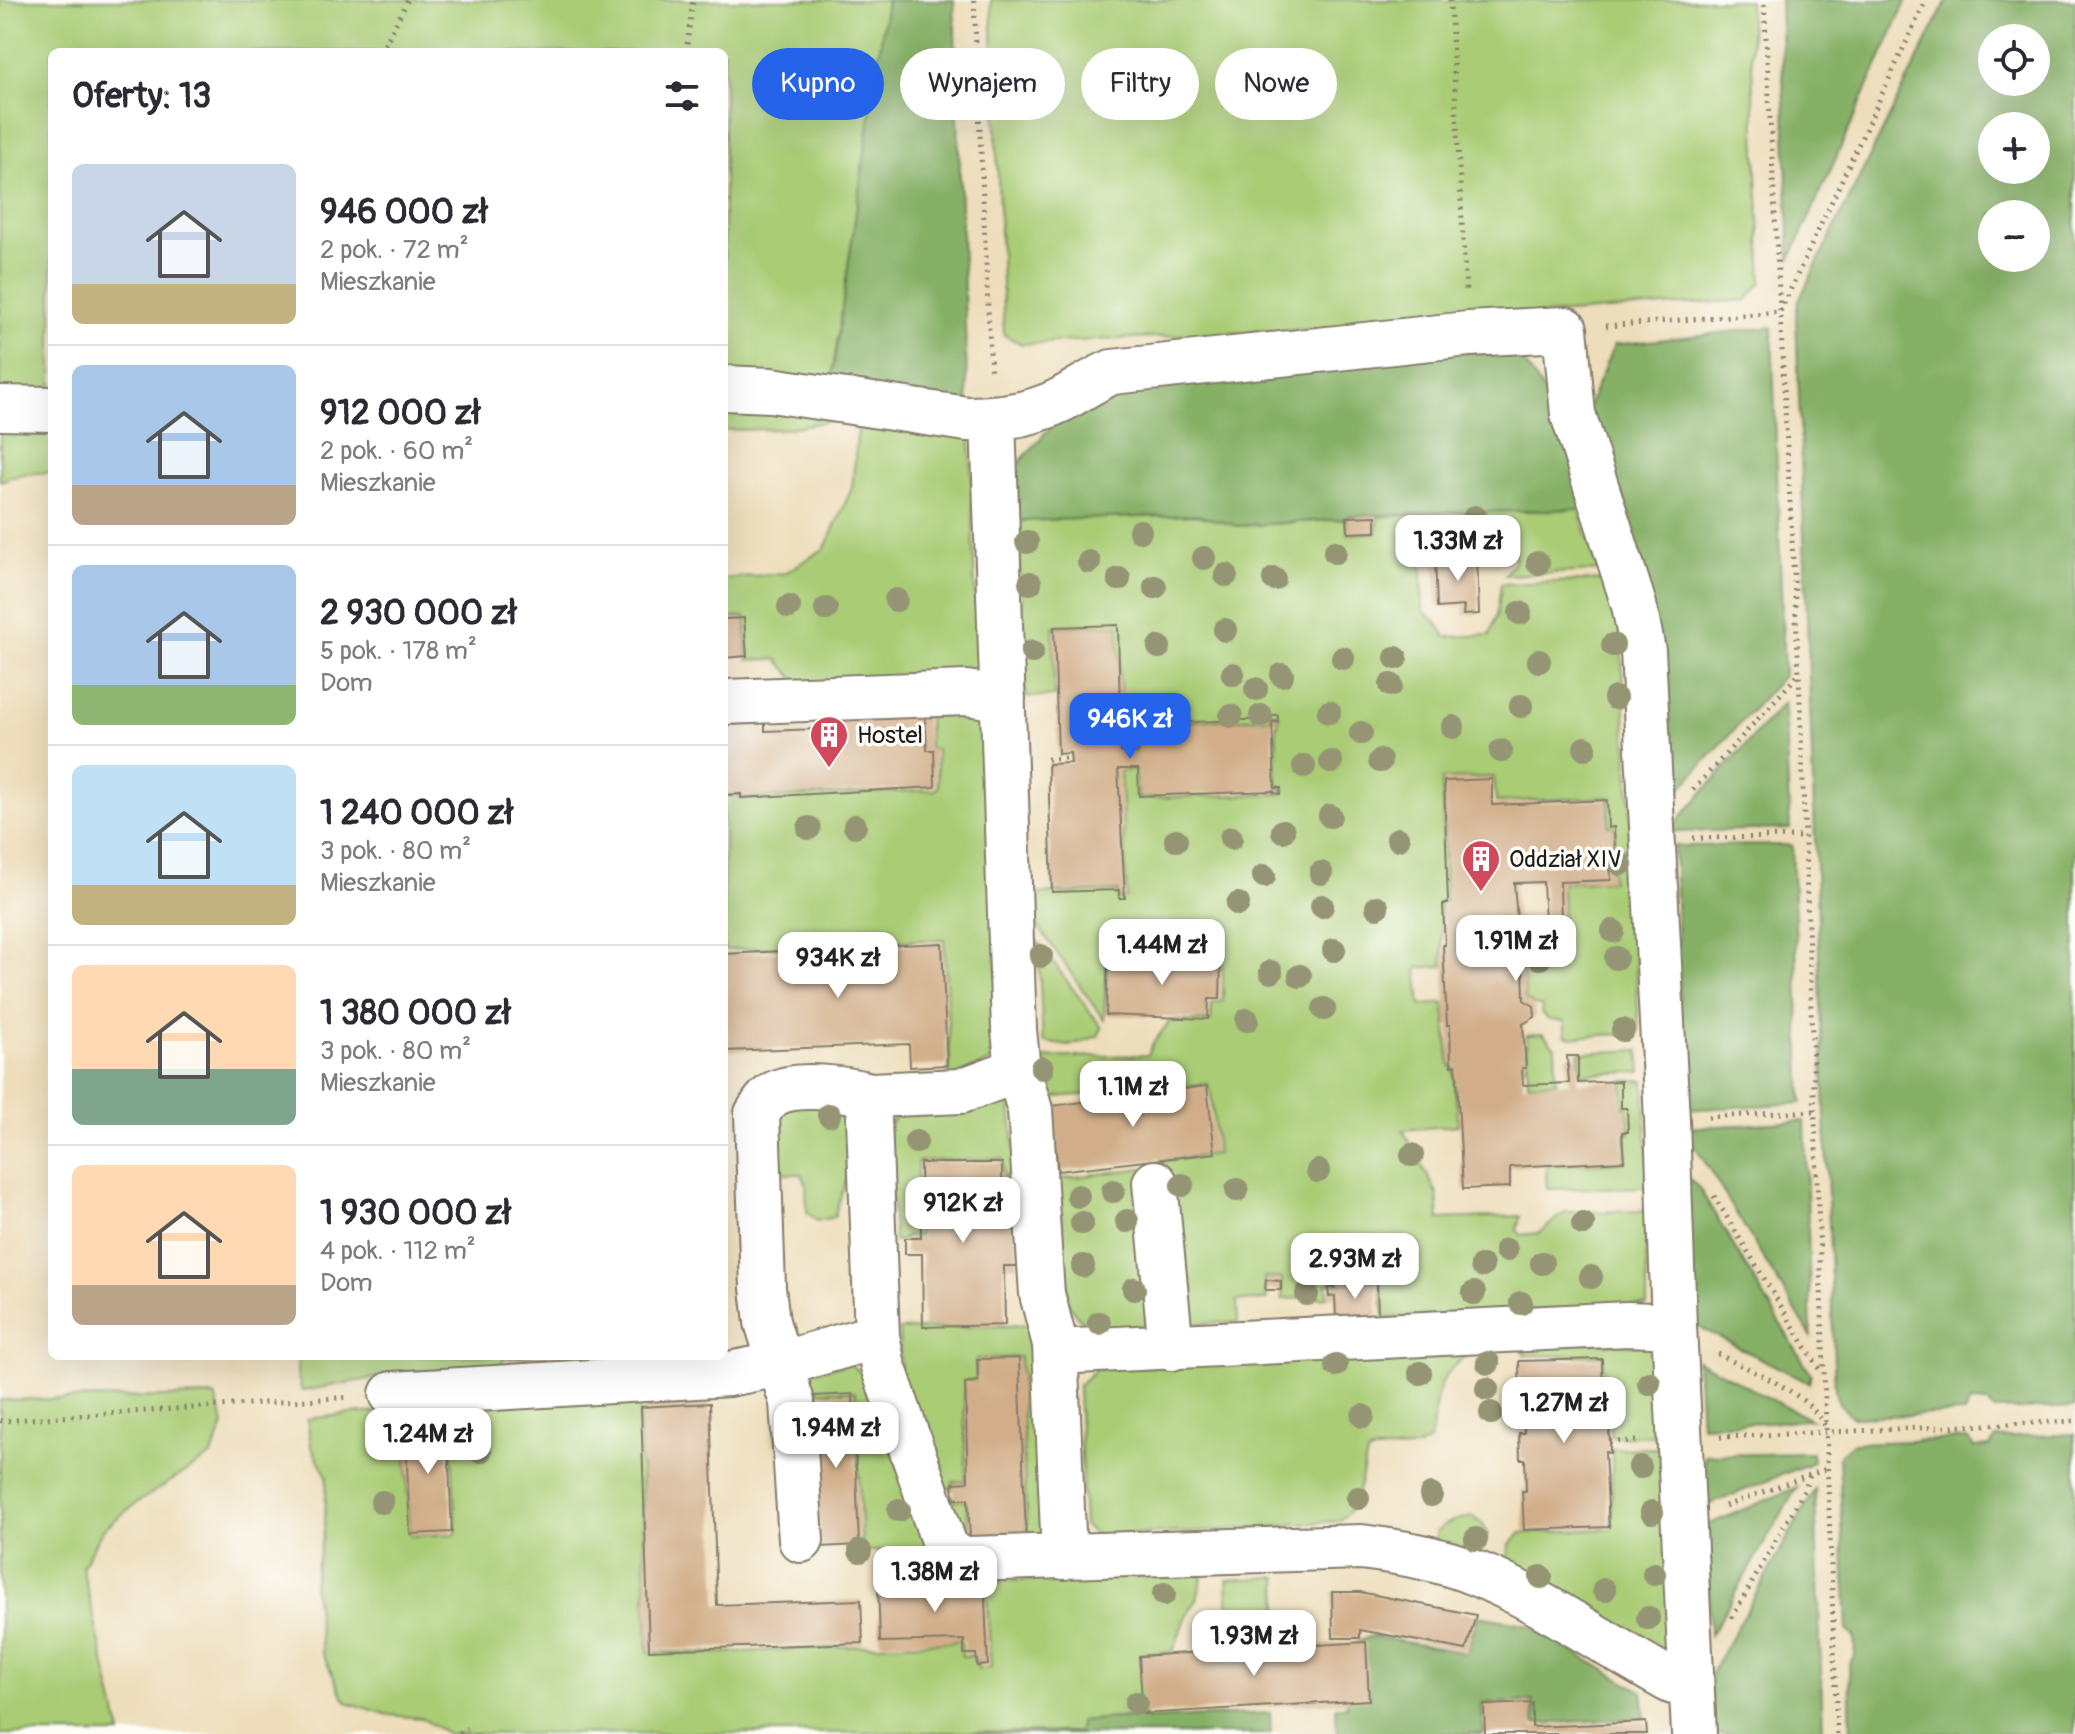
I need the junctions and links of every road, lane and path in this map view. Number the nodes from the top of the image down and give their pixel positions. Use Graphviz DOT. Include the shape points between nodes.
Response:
graph roads {
  1 [pos="408,0"];
  2 [pos="693,0"];
  3 [pos="974,0"];
  4 [pos="1450,0"];
  5 [pos="1764,0"];
  6 [pos="1926,0"];
  7 [pos="383,48"];
  8 [pos="687,48"];
  9 [pos="1780,312"];
  10 [pos="1565,329"];
  11 [pos="1468,334"];
  12 [pos="728,388"];
  13 [pos="0,408"];
  14 [pos="48,409"];
  15 [pos="993,419"];
  16 [pos="1799,674"];
  17 [pos="1003,698"];
  18 [pos="728,702"];
  19 [pos="1652,828"];
  20 [pos="1804,837"];
  21 [pos="1018,1070"];
  22 [pos="871,1095"];
  23 [pos="740,1108"];
  24 [pos="1815,1111"];
  25 [pos="1667,1132"];
  26 [pos="1155,1183"];
  27 [pos="1674,1326"];
  28 [pos="877,1336"];
  29 [pos="1171,1348"];
  30 [pos="1056,1352"];
  31 [pos="780,1364"];
  32 [pos="1822,1373"];
  33 [pos="392,1394"];
  34 [pos="0,1421"];
  35 [pos="2075,1421"];
  36 [pos="1828,1433"];
  37 [pos="1829,1468"];
  38 [pos="1810,1475"];
  39 [pos="1685,1520"];
  40 [pos="801,1540"];
  41 [pos="1064,1557"];
  42 [pos="1691,1674"];
  43 [pos="467,1731"];
  44 [pos="460,1734"];
  45 [pos="1694,1734"];
  46 [pos="1837,1734"];
  1 -- 7 [label="path"];
  2 -- 8 [label="path"];
  3 -- 15 [label="path"];
  4 -- 11 [label="path"];
  5 -- 9 [label="path"];
  6 -- 9 [label="path"];
  9 -- 10 [label="path"];
  9 -- 16 [label="path"];
  10 -- 11 [label="lane"];
  10 -- 19 [label="lane" via="1573,414 1639,626"];
  11 -- 15 [label="lane" via="1112,372 1050,405"];
  12 -- 15 [label="lane"];
  13 -- 14 [label="lane"];
  15 -- 17 [label="lane"];
  16 -- 19 [label="path" via="1669,816"];
  16 -- 20 [label="path"];
  17 -- 18 [label="lane" via="966,693"];
  17 -- 21 [label="lane"];
  19 -- 20 [label="path"];
  19 -- 25 [label="lane"];
  20 -- 24 [label="path"];
  21 -- 22 [label="lane" via="961,1091"];
  21 -- 30 [label="lane" via="1030,1110 1042,1294"];
  22 -- 23 [label="lane" via="840,1088 788,1089"];
  22 -- 28 [label="lane"];
  23 -- 31 [label="lane" via="767,1322"];
  24 -- 25 [label="path"];
  24 -- 32 [label="path"];
  25 -- 27 [label="lane"];
  25 -- 32 [label="path" via="1706,1183"];
  26 -- 29 [label="lane"];
  27 -- 29 [label="lane" via="1628,1324"];
  27 -- 36 [label="path" via="1690,1340 1805,1400 1819,1413"];
  27 -- 39 [label="lane"];
  28 -- 31 [label="lane"];
  28 -- 41 [label="lane" via="946,1549 969,1559"];
  29 -- 30 [label="lane"];
  30 -- 41 [label="lane"];
  31 -- 33 [label="lane" via="714,1375"];
  31 -- 40 [label="lane" via="792,1402"];
  32 -- 36 [label="path"];
  33 -- 34 [label="path"];
  35 -- 36 [label="path"];
  36 -- 37 [label="path"];
  37 -- 38 [label="path"];
  37 -- 46 [label="path"];
  38 -- 39 [label="path"];
  38 -- 42 [label="path" via="1707,1663"];
  39 -- 42 [label="lane"];
  41 -- 42 [label="lane" via="1361,1547 1414,1554 1506,1587 1673,1682"];
  42 -- 45 [label="lane"];
  43 -- 44 [label="path"];
}
